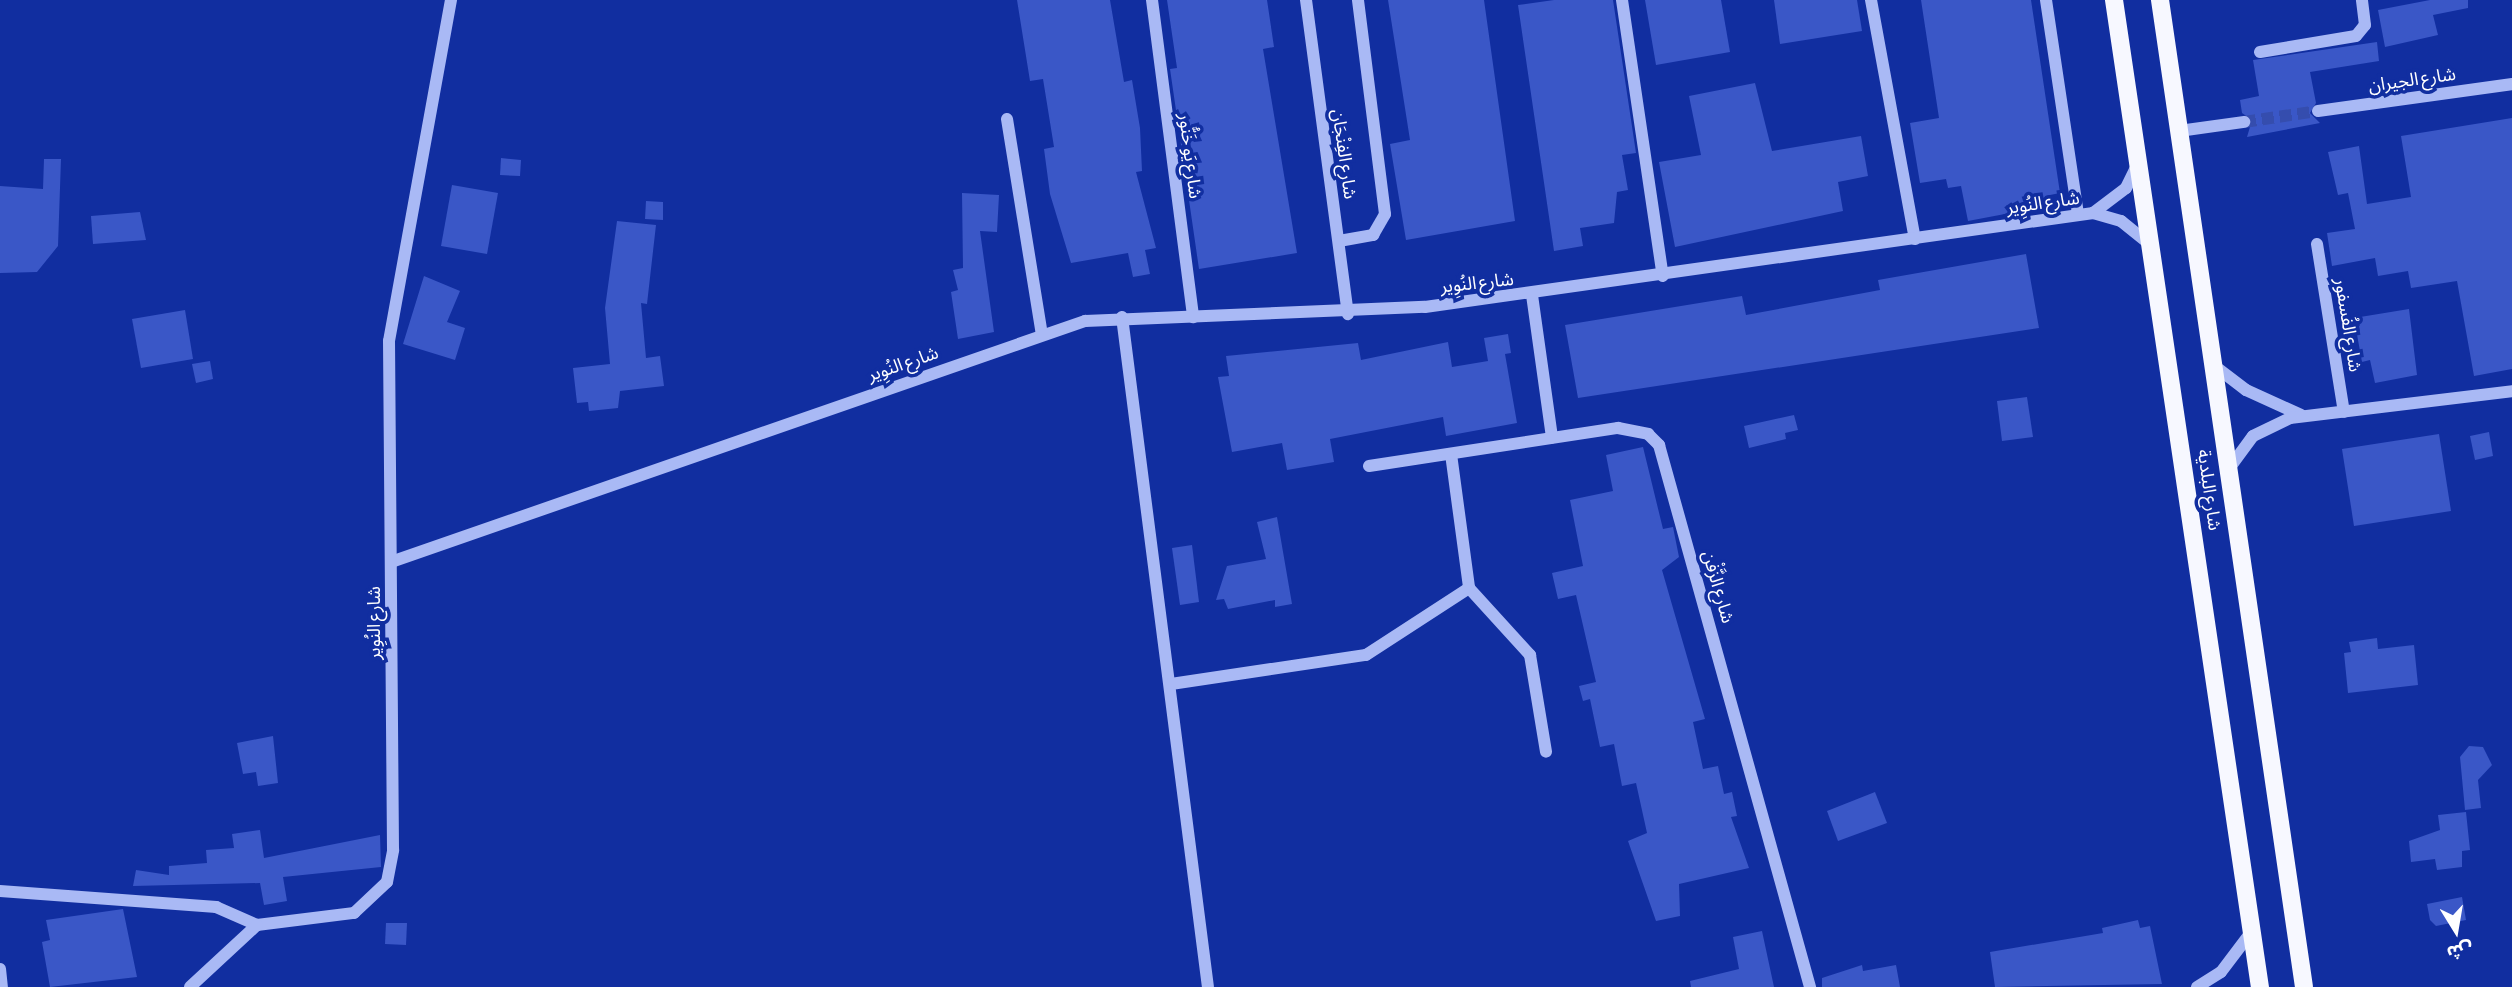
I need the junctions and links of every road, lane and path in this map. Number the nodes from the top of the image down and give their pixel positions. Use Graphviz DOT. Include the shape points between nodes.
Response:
graph roads {
  1 [pos="451,0"];
  2 [pos="1152,0"];
  3 [pos="1306,0"];
  4 [pos="1357,0"];
  5 [pos="1622,0"];
  6 [pos="1871,0"];
  7 [pos="2046,0"];
  8 [pos="2114,0"];
  9 [pos="2160,0"];
  10 [pos="2362,0"];
  11 [pos="2260,52"];
  12 [pos="2512,84"];
  13 [pos="2318,111"];
  14 [pos="1007,118"];
  15 [pos="2244,122"];
  16 [pos="2179,131"];
  17 [pos="2138,163"];
  18 [pos="2093,213"];
  19 [pos="2078,215"];
  20 [pos="1915,239"];
  21 [pos="1339,241"];
  22 [pos="2317,244"];
  23 [pos="2153,249"];
  24 [pos="1663,276"];
  25 [pos="1532,295"];
  26 [pos="1348,314"];
  27 [pos="1122,317"];
  28 [pos="1193,317"];
  29 [pos="1042,334"];
  30 [pos="2213,364"];
  31 [pos="2512,391"];
  32 [pos="2344,412"];
  33 [pos="2304,416"];
  34 [pos="1552,438"];
  35 [pos="1451,454"];
  36 [pos="1369,466"];
  37 [pos="2228,470"];
  38 [pos="391,562"];
  39 [pos="1469,588"];
  40 [pos="1171,684"];
  41 [pos="1546,752"];
  42 [pos="0,891"];
  43 [pos="257,925"];
  44 [pos="2252,931"];
  45 [pos="0,969"];
  46 [pos="2208,986"];
  47 [pos="2,987"];
  48 [pos="190,987"];
  49 [pos="1208,987"];
  50 [pos="1811,987"];
  51 [pos="2260,987"];
  52 [pos="2304,987"];
  1 -- 38 [label="street" via="388,341"];
  2 -- 28 [label="street, شارع يَو خَنُّور"];
  3 -- 21 [label="street, شارع الفِنْجَان"];
  4 -- 21 [label="street" via="1385,214 1373,235"];
  5 -- 24 [label="street"];
  6 -- 20 [label="street"];
  7 -- 19 [label="street"];
  8 -- 17 [label="main road, شارع البلدية"];
  9 -- 16 [label="main road, شارع البلدية"];
  10 -- 11 [label="street" via="2365,25 2356,36"];
  12 -- 13 [label="street, شارع الجيران"];
  14 -- 29 [label="street"];
  15 -- 16 [label="street"];
  16 -- 30 [label="main road, شارع البلدية"];
  17 -- 18 [label="street, شارع النُوِير" via="2126,188"];
  17 -- 23 [label="main road, شارع البلدية"];
  18 -- 19 [label="street, شارع النُوِير"];
  18 -- 23 [label="street, شارع النُوِير" via="2134,228"];
  19 -- 20 [label="street, شارع النُوِير"];
  20 -- 24 [label="street, شارع النُوِير"];
  21 -- 26 [label="street, شارع الفِنْجَان"];
  22 -- 32 [label="street, شارع الفُسفور"];
  23 -- 44 [label="main road, شارع البلدية"];
  24 -- 25 [label="street, شارع النُوِير"];
  25 -- 26 [label="street, شارع النُوِير"];
  25 -- 34 [label="street"];
  26 -- 28 [label="street, شارع النُوِير"];
  27 -- 28 [label="street, شارع النُوِير"];
  27 -- 29 [label="street, شارع النُوِير"];
  27 -- 40 [label="street"];
  29 -- 38 [label="street, شارع النُوِير"];
  30 -- 33 [label="street" via="2246,390"];
  30 -- 37 [label="main road, شارع البلدية"];
  31 -- 32 [label="street"];
  32 -- 33 [label="street"];
  33 -- 37 [label="street" via="2264,428"];
  34 -- 35 [label="street, شارع الزَّفْن"];
  34 -- 50 [label="street, شارع الزَّفْن" via="1634,428 1658,445"];
  35 -- 36 [label="street, شارع الزَّفْن"];
  35 -- 39 [label="street"];
  37 -- 52 [label="main road, شارع البلدية"];
  38 -- 43 [label="street, شارع النُوِير" via="391,872 379,894 354,913"];
  39 -- 40 [label="street" via="1366,655"];
  39 -- 41 [label="street" via="1530,655"];
  40 -- 49 [label="street"];
  42 -- 43 [label="street" via="216,907"];
  43 -- 48 [label="street"];
  44 -- 46 [label="street"];
  44 -- 51 [label="main road, شارع البلدية"];
  45 -- 47 [label="street"];
}
